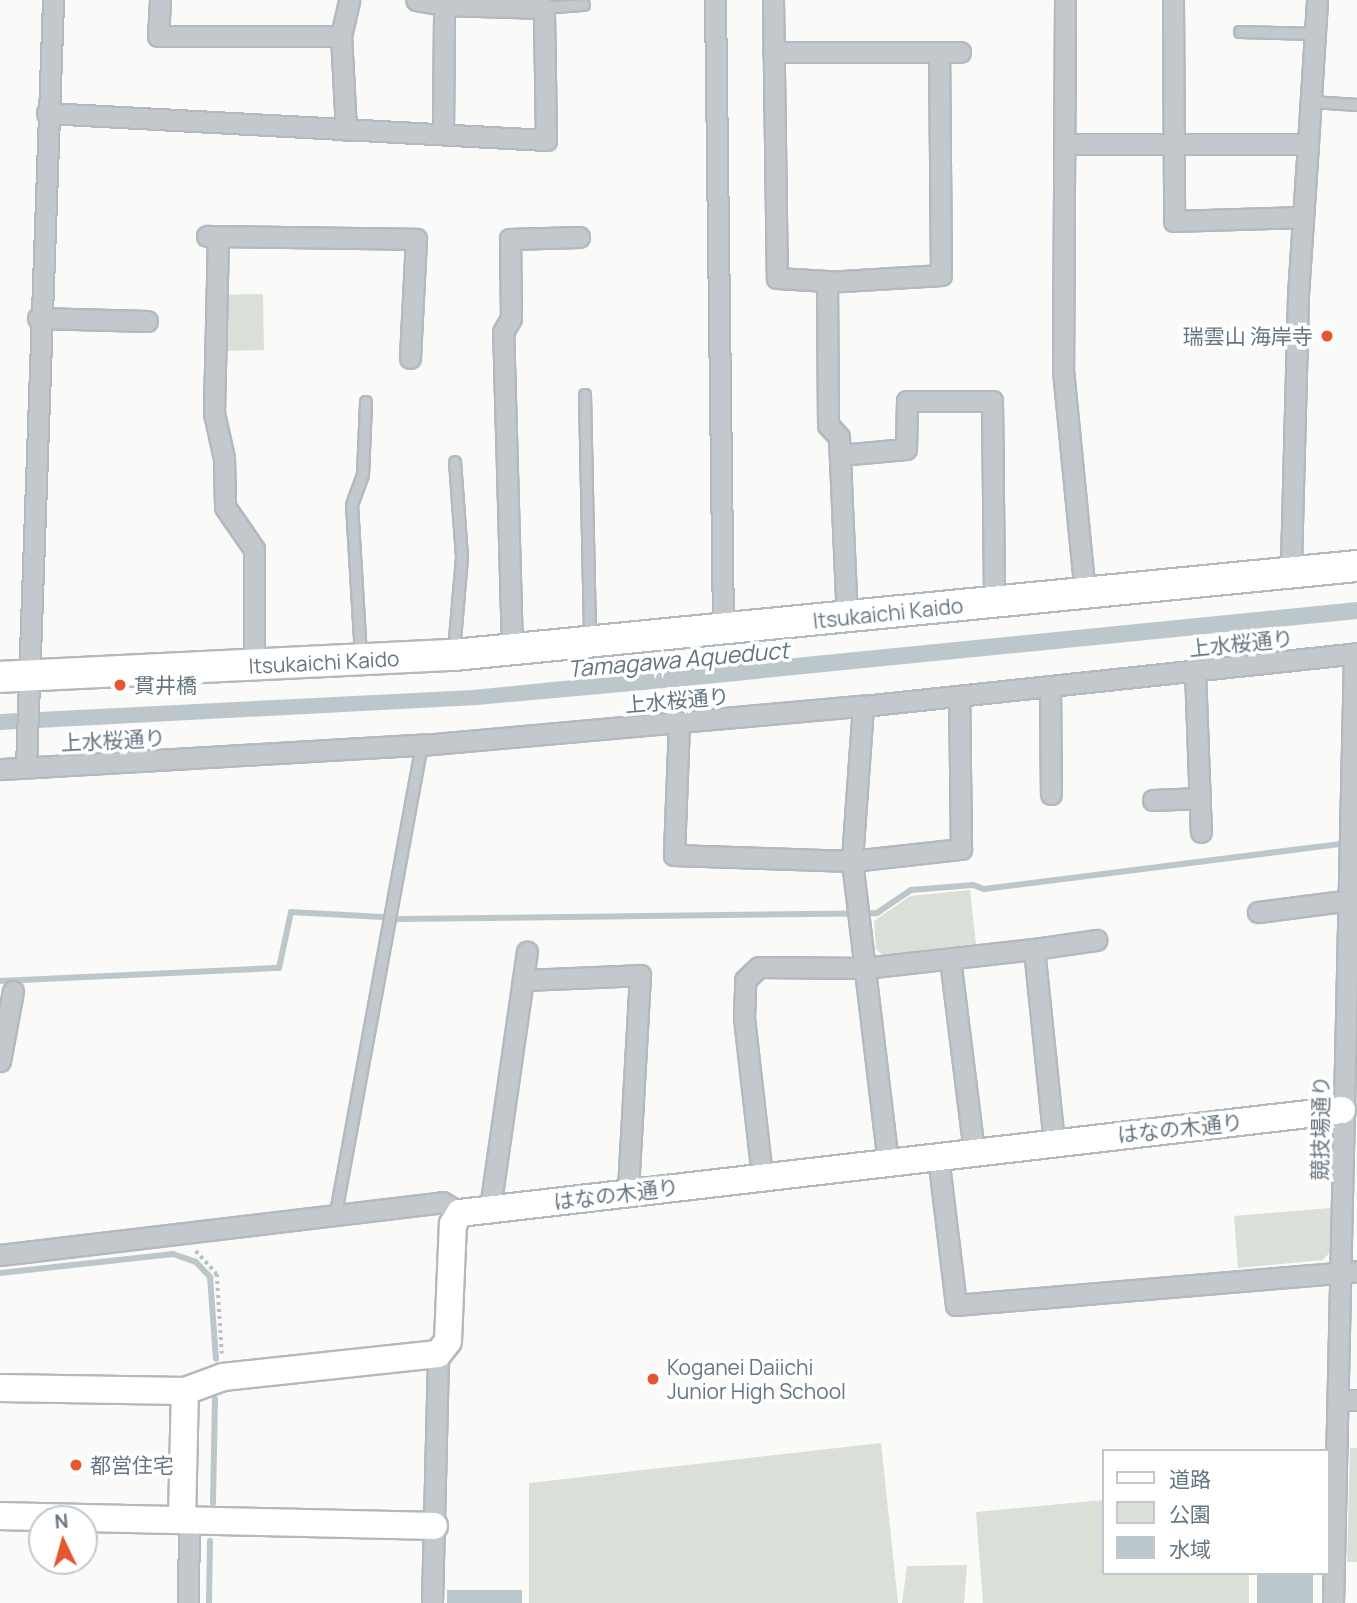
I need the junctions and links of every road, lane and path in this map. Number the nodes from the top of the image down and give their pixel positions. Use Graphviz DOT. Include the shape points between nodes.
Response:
graph roads {
  1 [pos="52,0"];
  2 [pos="160,0"];
  3 [pos="349,0"];
  4 [pos="416,0"];
  5 [pos="715,0"];
  6 [pos="773,0"];
  7 [pos="1065,0"];
  8 [pos="1173,0"];
  9 [pos="1317,0"];
  10 [pos="444,5"];
  11 [pos="584,5"];
  12 [pos="544,8"];
  13 [pos="1240,32"];
  14 [pos="1315,34"];
  15 [pos="341,36"];
  16 [pos="773,52"];
  17 [pos="939,52"];
  18 [pos="960,52"];
  19 [pos="1312,102"];
  20 [pos="1357,105"];
  21 [pos="47,113"];
  22 [pos="346,130"];
  23 [pos="443,132"];
  24 [pos="1067,144"];
  25 [pos="1308,144"];
  26 [pos="1173,145"];
  27 [pos="1302,216"];
  28 [pos="579,237"];
  29 [pos="827,282"];
  30 [pos="38,318"];
  31 [pos="147,321"];
  32 [pos="410,358"];
  33 [pos="585,395"];
  34 [pos="366,402"];
  35 [pos="840,456"];
  36 [pos="455,462"];
  37 [pos="1357,566"];
  38 [pos="1291,572"];
  39 [pos="1085,593"];
  40 [pos="994,602"];
  41 [pos="847,618"];
  42 [pos="723,631"];
  43 [pos="590,642"];
  44 [pos="512,648"];
  45 [pos="1356,653"];
  46 [pos="454,655"];
  47 [pos="361,660"];
  48 [pos="254,666"];
  49 [pos="1195,671"];
  50 [pos="1050,686"];
  51 [pos="18,687"];
  52 [pos="959,696"];
  53 [pos="863,706"];
  54 [pos="679,723"];
  55 [pos="422,746"];
  56 [pos="26,761"];
  57 [pos="0,769"];
  58 [pos="1051,794"];
  59 [pos="1200,798"];
  60 [pos="1153,800"];
  61 [pos="1201,832"];
  62 [pos="852,861"];
  63 [pos="1354,862"];
  64 [pos="1350,900"];
  65 [pos="1258,912"];
  66 [pos="1096,940"];
  67 [pos="1353,947"];
  68 [pos="1034,949"];
  69 [pos="527,952"];
  70 [pos="950,959"];
  71 [pos="864,968"];
  72 [pos="523,980"];
  73 [pos="13,991"];
  74 [pos="0,1061"];
  75 [pos="1349,1110"];
  76 [pos="1054,1142"];
  77 [pos="974,1152"];
  78 [pos="938,1156"];
  79 [pos="888,1161"];
  80 [pos="762,1176"];
  81 [pos="628,1193"];
  82 [pos="490,1208"];
  83 [pos="336,1213"];
  84 [pos="460,1213"];
  85 [pos="180,1234"];
  86 [pos="0,1255"];
  87 [pos="1349,1270"];
  88 [pos="438,1354"];
  89 [pos="223,1377"];
  90 [pos="0,1388"];
  91 [pos="185,1391"];
  92 [pos="1348,1400"];
  93 [pos="0,1516"];
  94 [pos="185,1520"];
  95 [pos="434,1526"];
  96 [pos="188,1603"];
  97 [pos="432,1603"];
  98 [pos="1333,1603"];
  1 -- 21 [label="street"];
  2 -- 15 [label="street" via="158,36"];
  3 -- 15 [label="street"];
  4 -- 10 [label="street"];
  5 -- 42 [label="street"];
  6 -- 16 [label="street"];
  7 -- 24 [label="street"];
  8 -- 26 [label="street"];
  9 -- 14 [label="street"];
  10 -- 12 [label="street"];
  10 -- 23 [label="street"];
  11 -- 12 [label="lane"];
  12 -- 23 [label="street" via="546,140"];
  13 -- 14 [label="lane"];
  14 -- 19 [label="street"];
  15 -- 22 [label="street"];
  16 -- 17 [label="street"];
  16 -- 29 [label="street" via="777,278"];
  17 -- 18 [label="street"];
  17 -- 29 [label="street" via="941,275"];
  19 -- 20 [label="lane"];
  19 -- 25 [label="street"];
  21 -- 22 [label="street"];
  21 -- 30 [label="street"];
  22 -- 23 [label="street"];
  24 -- 26 [label="street"];
  24 -- 39 [label="street" via="1063,370"];
  25 -- 26 [label="street"];
  25 -- 27 [label="street"];
  26 -- 27 [label="street" via="1174,221"];
  27 -- 38 [label="street"];
  28 -- 44 [label="street" via="510,239 512,318 503,332"];
  29 -- 35 [label="street" via="828,425 839,437"];
  30 -- 31 [label="street"];
  30 -- 51 [label="street"];
  32 -- 48 [label="street" via="416,239 212,236 214,413 224,458 225,507 254,550"];
  33 -- 43 [label="lane"];
  34 -- 47 [label="lane" via="363,475 352,505"];
  35 -- 40 [label="street" via="906,449 907,401 992,401"];
  35 -- 41 [label="street"];
  36 -- 46 [label="lane" via="462,557"];
  37 -- 38 [label="main road, Itsukaichi Kaido"];
  38 -- 39 [label="main road, Itsukaichi Kaido"];
  39 -- 40 [label="main road, Itsukaichi Kaido"];
  40 -- 41 [label="main road, Itsukaichi Kaido"];
  41 -- 42 [label="main road, Itsukaichi Kaido"];
  42 -- 43 [label="main road, Itsukaichi Kaido"];
  43 -- 44 [label="main road, Itsukaichi Kaido"];
  44 -- 46 [label="main road, Itsukaichi Kaido"];
  45 -- 49 [label="street, 上水桜通り"];
  45 -- 63 [label="street, 競技場通り"];
  46 -- 47 [label="main road, Itsukaichi Kaido"];
  47 -- 48 [label="main road, Itsukaichi Kaido"];
  48 -- 51 [label="main road, Itsukaichi Kaido"];
  49 -- 50 [label="street, 上水桜通り"];
  49 -- 59 [label="street"];
  50 -- 52 [label="street, 上水桜通り"];
  50 -- 58 [label="street"];
  51 -- 56 [label="street"];
  52 -- 53 [label="street, 上水桜通り"];
  52 -- 62 [label="street" via="961,849"];
  53 -- 54 [label="street, 上水桜通り"];
  53 -- 62 [label="street"];
  54 -- 55 [label="street, 上水桜通り"];
  54 -- 62 [label="street" via="674,855"];
  55 -- 56 [label="street, 上水桜通り"];
  55 -- 83 [label="lane"];
  56 -- 57 [label="street, 上水桜通り"];
  59 -- 60 [label="street"];
  59 -- 61 [label="street"];
  62 -- 71 [label="street"];
  63 -- 64 [label="street, 競技場通り"];
  64 -- 65 [label="street"];
  64 -- 67 [label="street, 競技場通り"];
  66 -- 68 [label="street"];
  67 -- 75 [label="street, 競技場通り"];
  68 -- 70 [label="street"];
  68 -- 76 [label="street"];
  69 -- 72 [label="street"];
  70 -- 71 [label="street"];
  70 -- 77 [label="street"];
  71 -- 79 [label="street"];
  71 -- 80 [label="street" via="759,967 745,980 744,1017"];
  72 -- 81 [label="street" via="639,975"];
  72 -- 82 [label="street"];
  73 -- 74 [label="street"];
  75 -- 76 [label="street, はなの木通り"];
  75 -- 87 [label="street, 競技場通り"];
  76 -- 77 [label="street, はなの木通り"];
  77 -- 78 [label="street, はなの木通り"];
  78 -- 79 [label="street, はなの木通り"];
  78 -- 87 [label="street" via="956,1305"];
  79 -- 80 [label="street, はなの木通り"];
  80 -- 81 [label="street, はなの木通り"];
  81 -- 82 [label="street, はなの木通り"];
  82 -- 84 [label="street, はなの木通り"];
  83 -- 84 [label="street" via="442,1202"];
  83 -- 85 [label="street"];
  84 -- 88 [label="street" via="453,1224 448,1341"];
  85 -- 86 [label="street"];
  85 -- 89 [label="path" via="217,1274"];
  87 -- 92 [label="street, 競技場通り"];
  88 -- 89 [label="street"];
  88 -- 95 [label="street"];
  89 -- 91 [label="street"];
  90 -- 91 [label="street"];
  91 -- 94 [label="street"];
  92 -- 98 [label="street, 競技場通り"];
  93 -- 94 [label="street"];
  94 -- 95 [label="street"];
  94 -- 96 [label="street"];
  95 -- 97 [label="street"];
}
